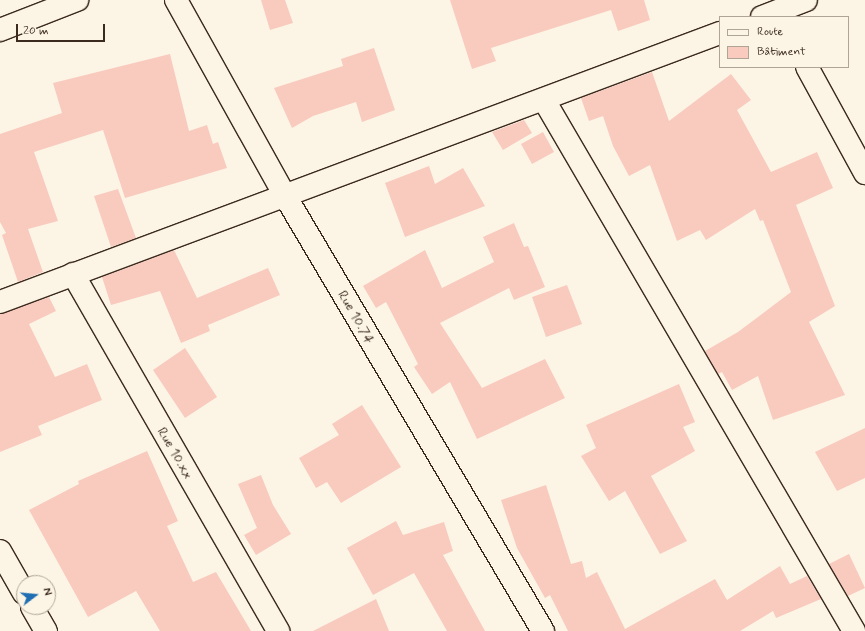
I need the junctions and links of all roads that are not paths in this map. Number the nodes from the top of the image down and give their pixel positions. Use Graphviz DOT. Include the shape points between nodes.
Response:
graph roads {
  1 [pos="77,0"];
  2 [pos="176,0"];
  3 [pos="806,0"];
  4 [pos="772,15"];
  5 [pos="0,30"];
  6 [pos="719,33"];
  7 [pos="807,68"];
  8 [pos="544,100"];
  9 [pos="865,173"];
  10 [pos="284,194"];
  11 [pos="73,274"];
  12 [pos="0,302"];
  13 [pos="0,551"];
  14 [pos="16,579"];
  15 [pos="37,615"];
  16 [pos="46,631"];
  17 [pos="278,631"];
  18 [pos="542,631"];
  19 [pos="854,631"];
  1 -- 5 [label="street"];
  2 -- 10 [label="street, Rue 10.74"];
  3 -- 4 [label="street"];
  6 -- 8 [label="street"];
  7 -- 9 [label="street"];
  8 -- 10 [label="street"];
  8 -- 19 [label="street"];
  10 -- 11 [label="street"];
  10 -- 18 [label="street, Rue 10.74"];
  11 -- 12 [label="street"];
  11 -- 17 [label="street, Rue 10.xx"];
  13 -- 14 [label="street"];
  15 -- 16 [label="street"];
}
